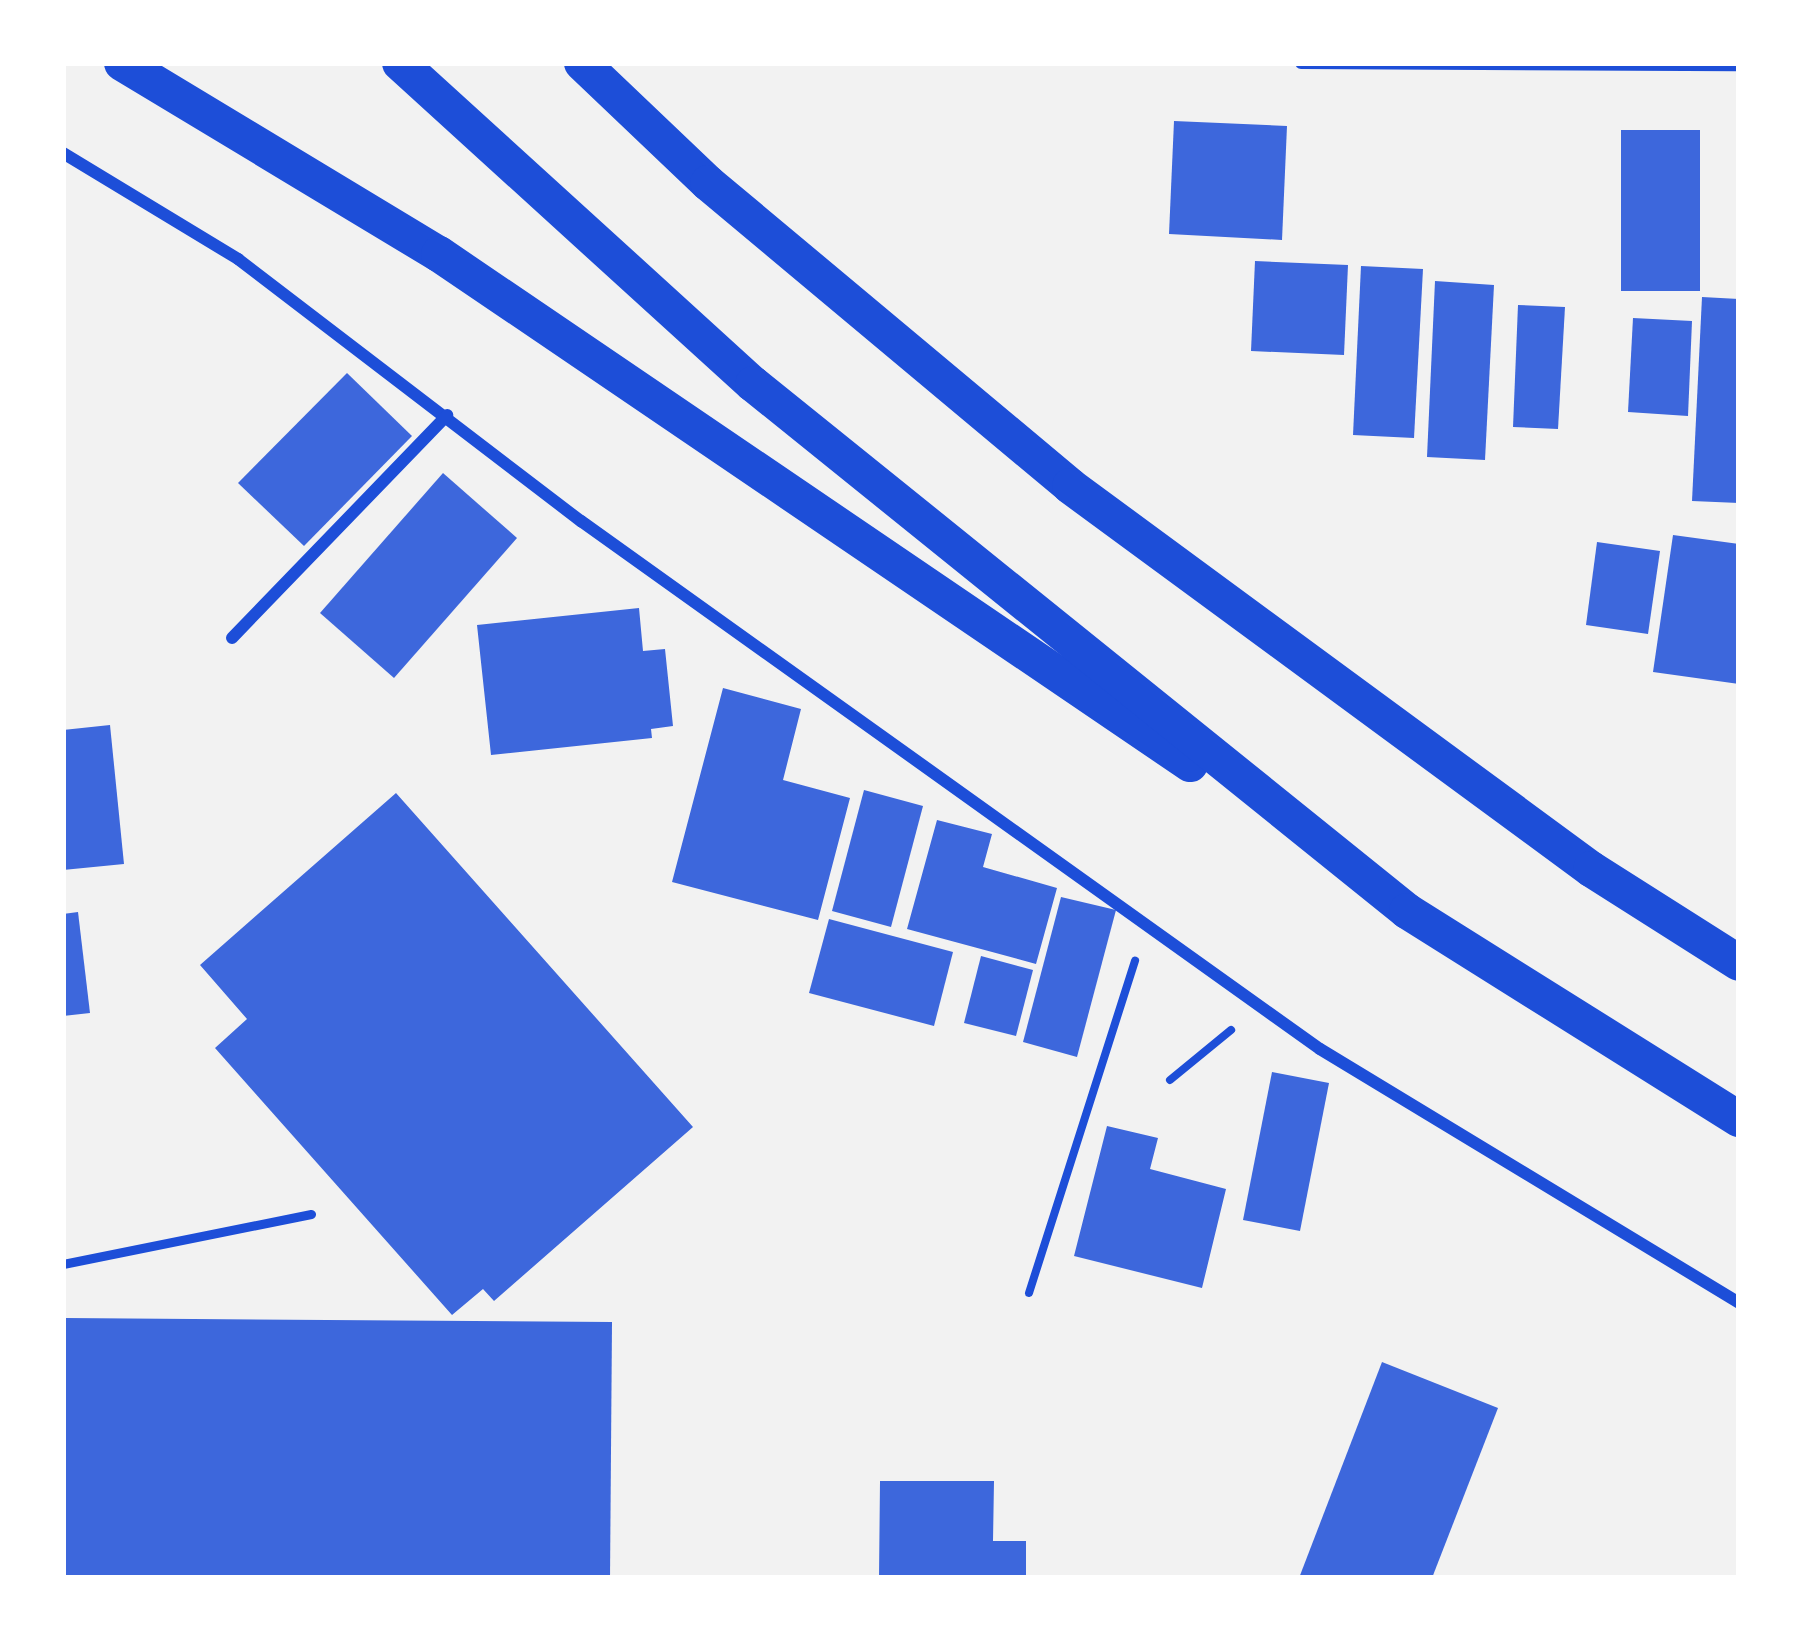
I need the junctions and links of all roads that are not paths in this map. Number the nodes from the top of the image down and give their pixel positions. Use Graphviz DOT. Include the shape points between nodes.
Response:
graph roads {
  1 [pos="122,63"];
  2 [pos="400,63"];
  3 [pos="581,63"];
  4 [pos="1301,63"];
  5 [pos="1739,64"];
  6 [pos="63,153"];
  7 [pos="447,415"];
  8 [pos="232,638"];
  9 [pos="1407,911"];
  10 [pos="1739,963"];
  11 [pos="1739,1119"];
  12 [pos="311,1214"];
  13 [pos="63,1264"];
  14 [pos="1739,1304"];
  1 -- 9 [label="highway" via="439,254"];
  2 -- 9 [label="highway" via="753,384"];
  3 -- 10 [label="highway" via="709,184 1070,486 1592,869"];
  4 -- 5 [label="street"];
  6 -- 7 [label="street" via="238,260"];
  7 -- 8 [label="street"];
  7 -- 14 [label="street" via="581,521 1259,1006"];
  9 -- 11 [label="highway"];
  12 -- 13 [label="lane"];
}
